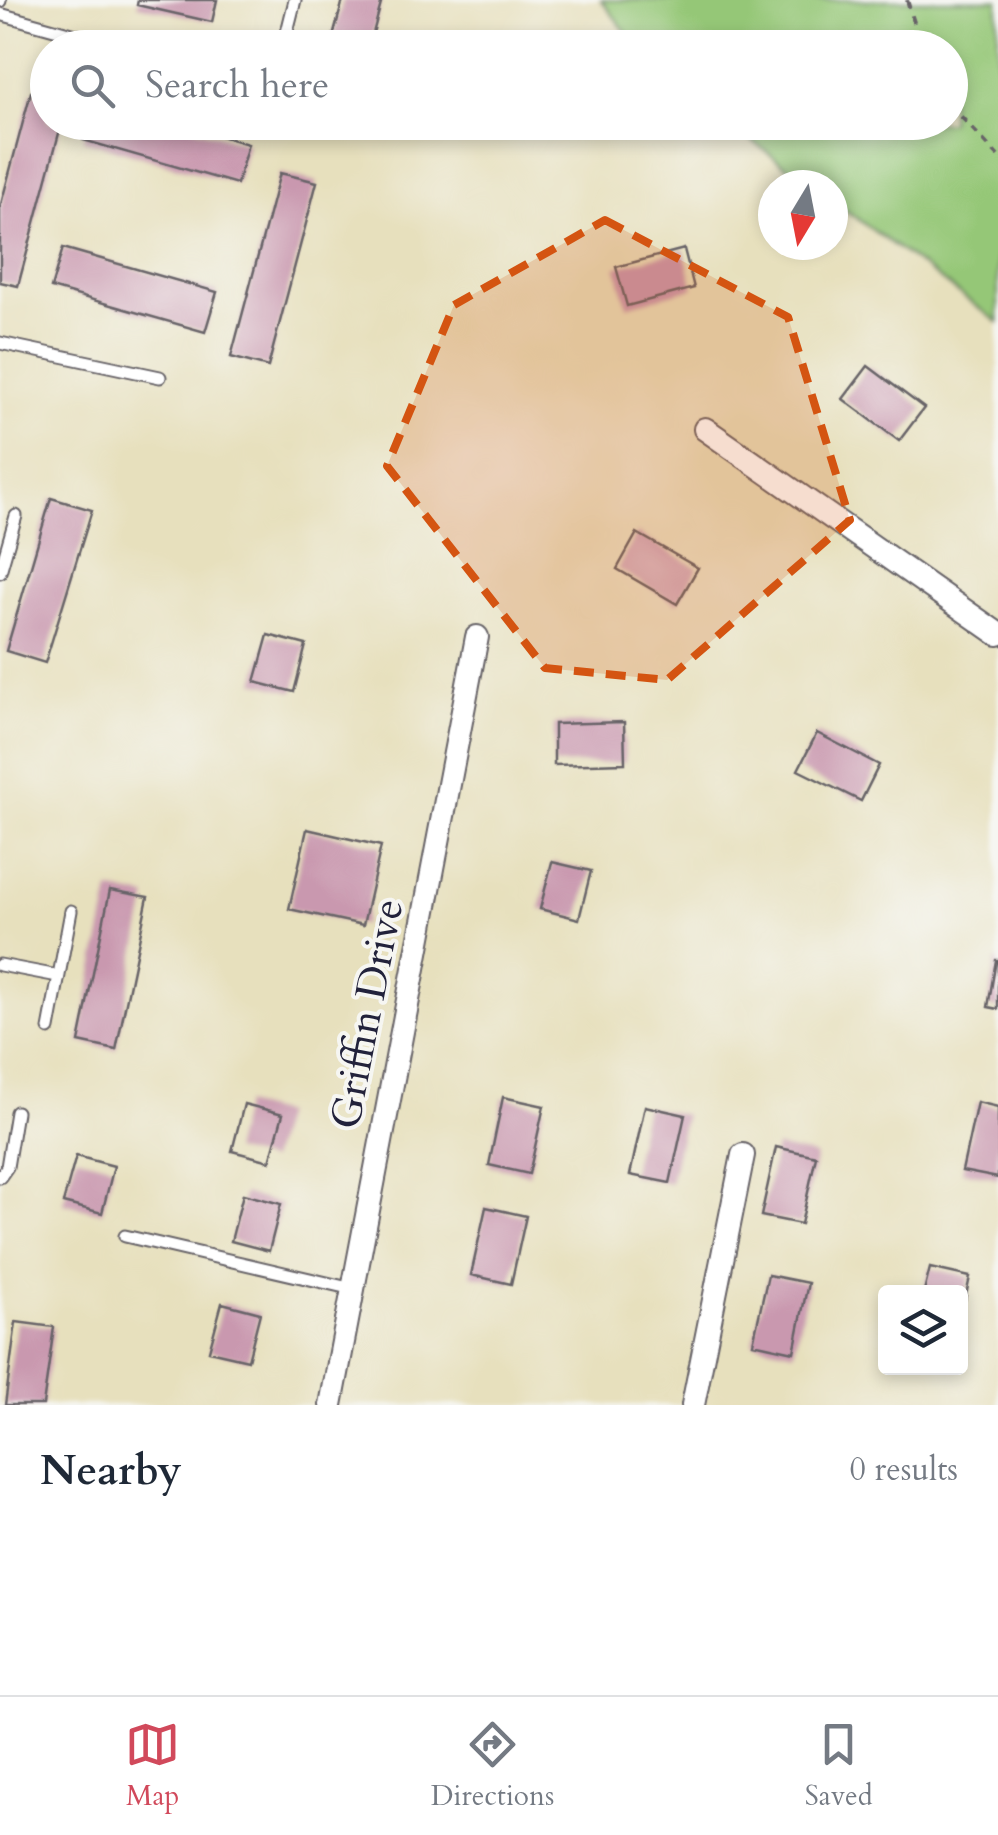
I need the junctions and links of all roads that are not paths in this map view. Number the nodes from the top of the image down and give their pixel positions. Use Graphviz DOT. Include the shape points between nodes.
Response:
graph roads {
  1 [pos="295,0"];
  2 [pos="0,14"];
  3 [pos="58,30"];
  4 [pos="287,30"];
  5 [pos="0,343"];
  6 [pos="160,377"];
  7 [pos="705,429"];
  8 [pos="16,516"];
  9 [pos="0,572"];
  10 [pos="998,634"];
  11 [pos="477,637"];
  12 [pos="71,910"];
  13 [pos="0,965"];
  14 [pos="58,976"];
  15 [pos="49,1029"];
  16 [pos="16,1112"];
  17 [pos="743,1155"];
  18 [pos="0,1177"];
  19 [pos="125,1236"];
  20 [pos="353,1289"];
  21 [pos="331,1405"];
  22 [pos="693,1405"];
  1 -- 4 [label="lane"];
  2 -- 3 [label="lane"];
  5 -- 6 [label="lane"];
  7 -- 10 [label="street"];
  8 -- 9 [label="lane"];
  11 -- 20 [label="street, Griffin Drive"];
  12 -- 14 [label="lane"];
  13 -- 14 [label="lane"];
  14 -- 15 [label="lane"];
  16 -- 18 [label="lane"];
  17 -- 22 [label="street"];
  19 -- 20 [label="lane"];
  20 -- 21 [label="street, Griffin Drive"];
}
